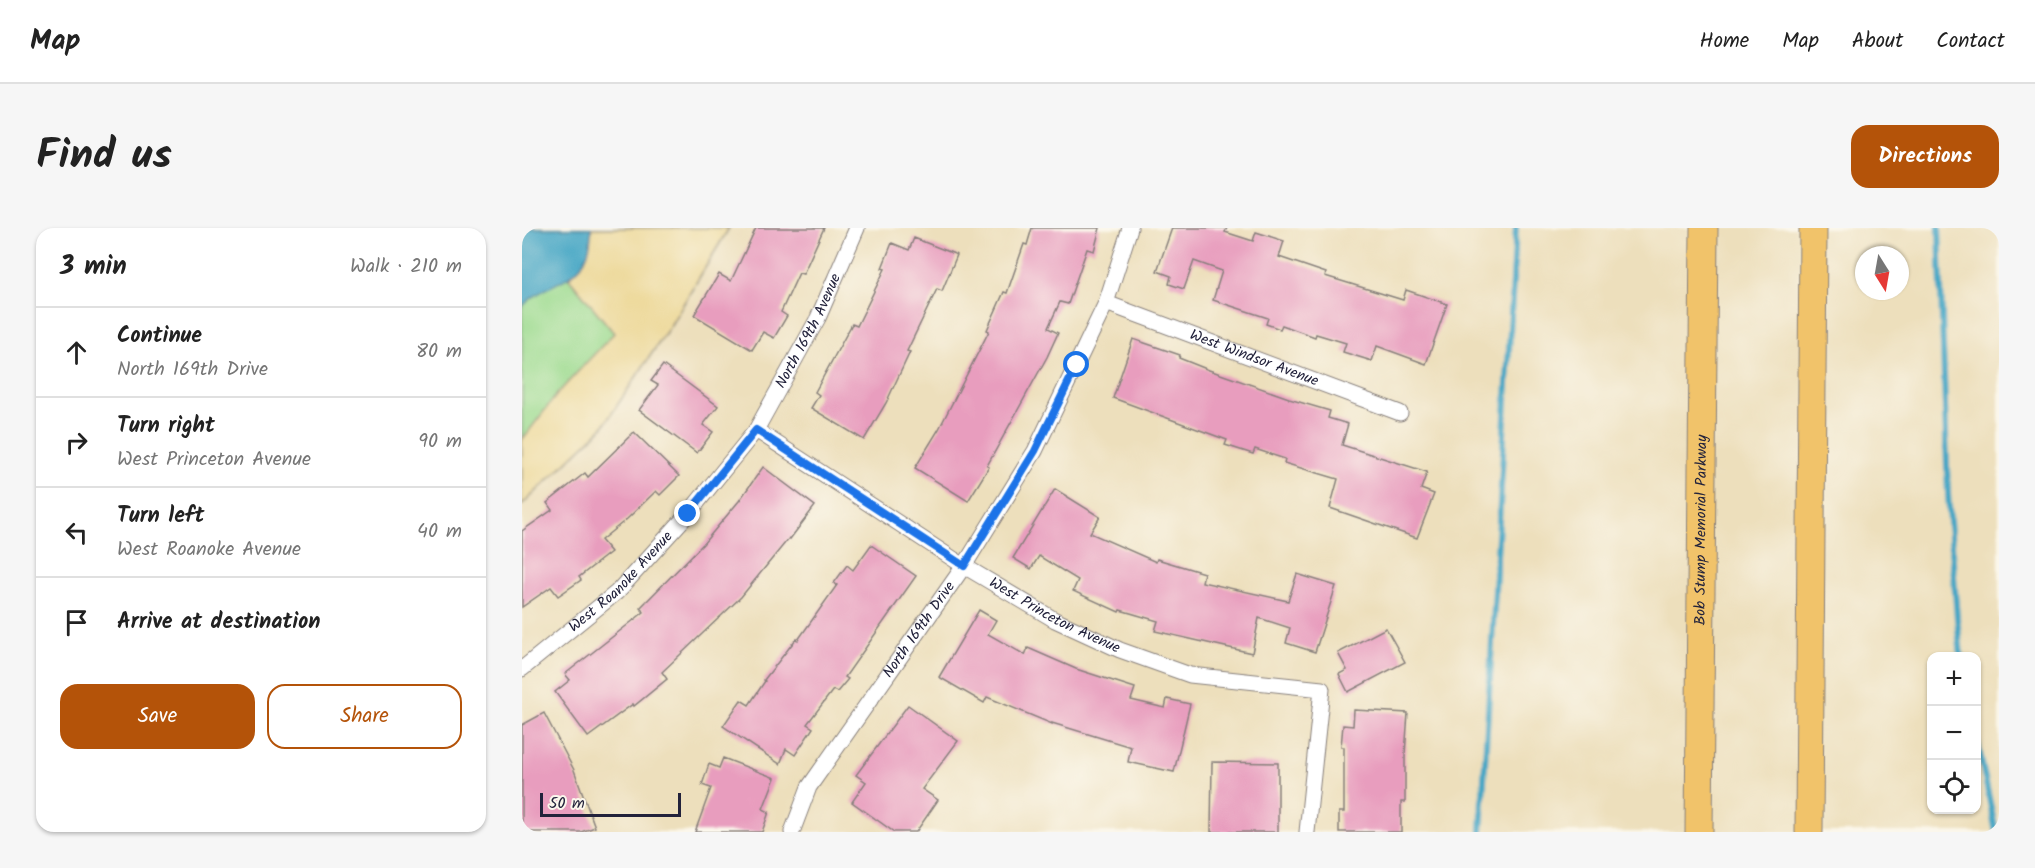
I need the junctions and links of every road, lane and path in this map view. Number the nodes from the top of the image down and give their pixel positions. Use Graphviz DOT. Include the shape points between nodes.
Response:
graph roads {
  1 [pos="857,228"];
  2 [pos="1130,228"];
  3 [pos="1704,228"];
  4 [pos="1813,228"];
  5 [pos="1107,303"];
  6 [pos="1400,413"];
  7 [pos="756,430"];
  8 [pos="964,566"];
  9 [pos="522,669"];
  10 [pos="792,832"];
  11 [pos="1307,832"];
  12 [pos="1699,832"];
  13 [pos="1809,832"];
  1 -- 7 [label="street, North 169th Avenue" via="818,318"];
  2 -- 5 [label="street, North 169th Drive"];
  3 -- 12 [label="highway, Bob Stump Memorial Parkway"];
  4 -- 13 [label="highway"];
  5 -- 6 [label="street, West Windsor Avenue"];
  5 -- 8 [label="street, North 169th Drive" via="1035,451"];
  7 -- 8 [label="street, West Princeton Avenue"];
  7 -- 9 [label="street, West Roanoke Avenue" via="688,514 617,592"];
  8 -- 10 [label="street, North 169th Drive" via="809,787"];
  8 -- 11 [label="street, West Princeton Avenue" via="1055,620 1120,650 1190,675 1322,689"];
}
